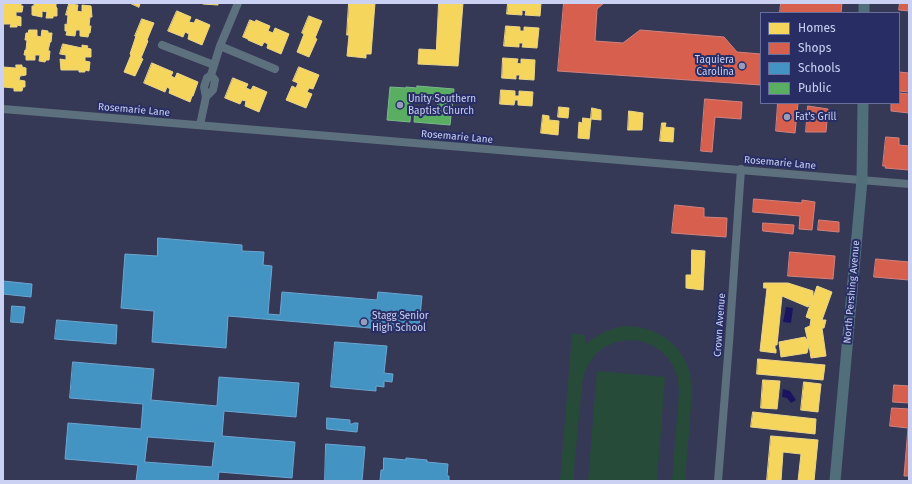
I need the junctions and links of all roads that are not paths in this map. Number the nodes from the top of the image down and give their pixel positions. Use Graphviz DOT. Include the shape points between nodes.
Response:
graph roads {
  1 [pos="238,3"];
  2 [pos="162,45"];
  3 [pos="220,46"];
  4 [pos="214,65"];
  5 [pos="275,69"];
  6 [pos="863,104"];
  7 [pos="3,108"];
  8 [pos="200,125"];
  9 [pos="741,169"];
  10 [pos="862,180"];
  11 [pos="909,184"];
  12 [pos="718,481"];
  13 [pos="835,481"];
  1 -- 3 [label="street"];
  2 -- 4 [label="street"];
  3 -- 4 [label="street"];
  3 -- 5 [label="street"];
  4 -- 8 [label="street" via="204,88 206,97"];
  6 -- 10 [label="main road, North Pershing Avenue"];
  7 -- 8 [label="street, Rosemarie Lane"];
  8 -- 9 [label="street, Rosemarie Lane"];
  9 -- 10 [label="street, Rosemarie Lane"];
  9 -- 12 [label="street, Crown Avenue"];
  10 -- 11 [label="street, Rosemarie Lane"];
  10 -- 13 [label="main road, North Pershing Avenue"];
}
